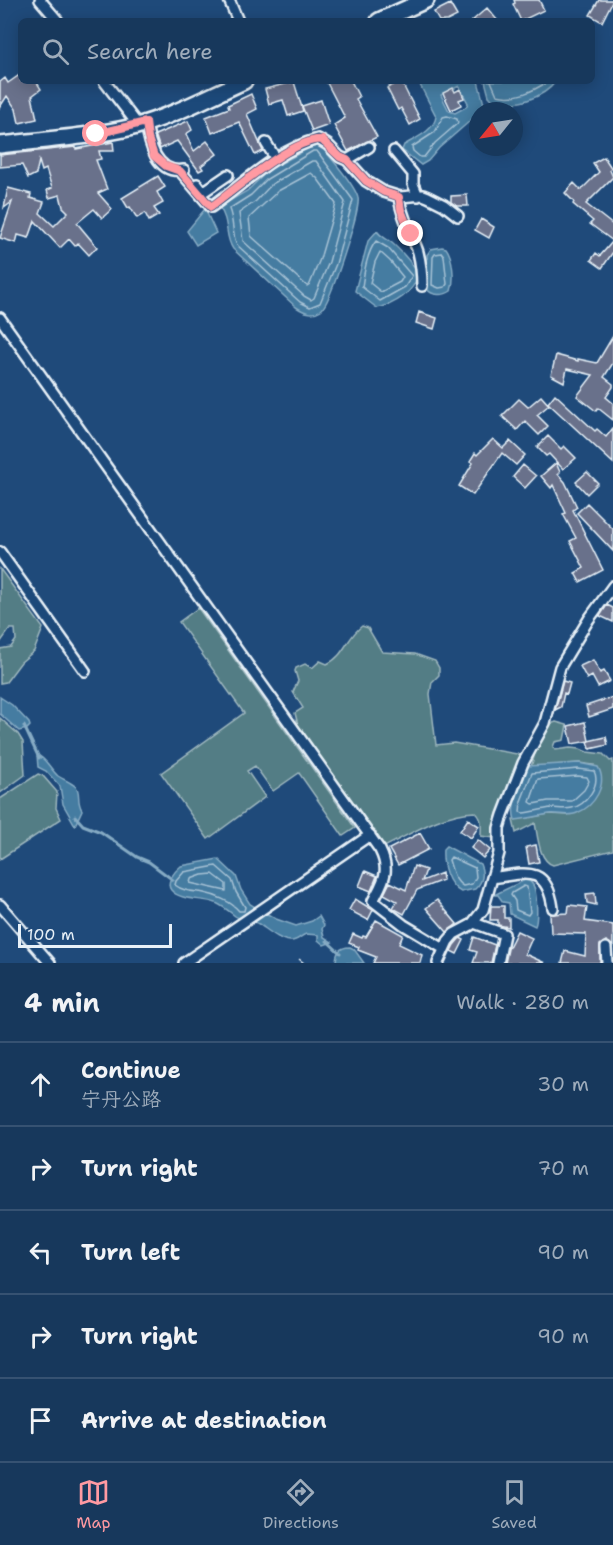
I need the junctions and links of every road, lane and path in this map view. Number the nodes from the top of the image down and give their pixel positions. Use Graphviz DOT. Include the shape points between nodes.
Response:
graph roads {
  1 [pos="40,0"];
  2 [pos="230,0"];
  3 [pos="426,0"];
  4 [pos="55,18"];
  5 [pos="237,18"];
  6 [pos="386,18"];
  7 [pos="107,84"];
  8 [pos="237,84"];
  9 [pos="142,124"];
  10 [pos="266,143"];
  11 [pos="0,145"];
  12 [pos="369,147"];
  13 [pos="394,151"];
  14 [pos="276,159"];
  15 [pos="347,160"];
  16 [pos="180,171"];
  17 [pos="228,174"];
  18 [pos="418,196"];
  19 [pos="399,197"];
  20 [pos="458,216"];
  21 [pos="422,286"];
  22 [pos="0,318"];
  23 [pos="0,552"];
  24 [pos="613,586"];
  25 [pos="85,671"];
  26 [pos="370,835"];
  27 [pos="492,878"];
  28 [pos="0,905"];
  29 [pos="553,908"];
  30 [pos="474,923"];
  31 [pos="606,948"];
  32 [pos="444,949"];
  33 [pos="299,959"];
  34 [pos="50,963"];
  35 [pos="184,963"];
  36 [pos="304,963"];
  37 [pos="438,963"];
  38 [pos="498,963"];
  39 [pos="607,963"];
  1 -- 4 [label="street"];
  2 -- 5 [label="street"];
  3 -- 6 [label="main road"];
  7 -- 9 [label="street"];
  8 -- 9 [label="main road"];
  9 -- 11 [label="main road" via="96,134"];
  9 -- 16 [label="street" via="154,156"];
  10 -- 14 [label="street"];
  12 -- 15 [label="street"];
  13 -- 18 [label="street" via="413,174"];
  14 -- 15 [label="street" via="318,139"];
  14 -- 16 [label="street" via="211,207"];
  15 -- 19 [label="street" via="366,181"];
  16 -- 17 [label="street" via="185,170 203,192"];
  18 -- 19 [label="street"];
  18 -- 20 [label="street" via="435,200"];
  19 -- 21 [label="street" via="419,254"];
  22 -- 26 [label="street"];
  23 -- 25 [label="street"];
  24 -- 27 [label="street" via="560,667 545,723 503,815"];
  26 -- 32 [label="street" via="386,862 386,875 373,901"];
  26 -- 35 [label="street"];
  27 -- 29 [label="street" via="526,873 539,877 550,890"];
  27 -- 30 [label="street" via="483,910"];
  28 -- 34 [label="street"];
  30 -- 32 [label="street" via="454,934"];
  30 -- 38 [label="street" via="504,934"];
  31 -- 39 [label="street"];
  32 -- 37 [label="street"];
  33 -- 36 [label="path"];
}
